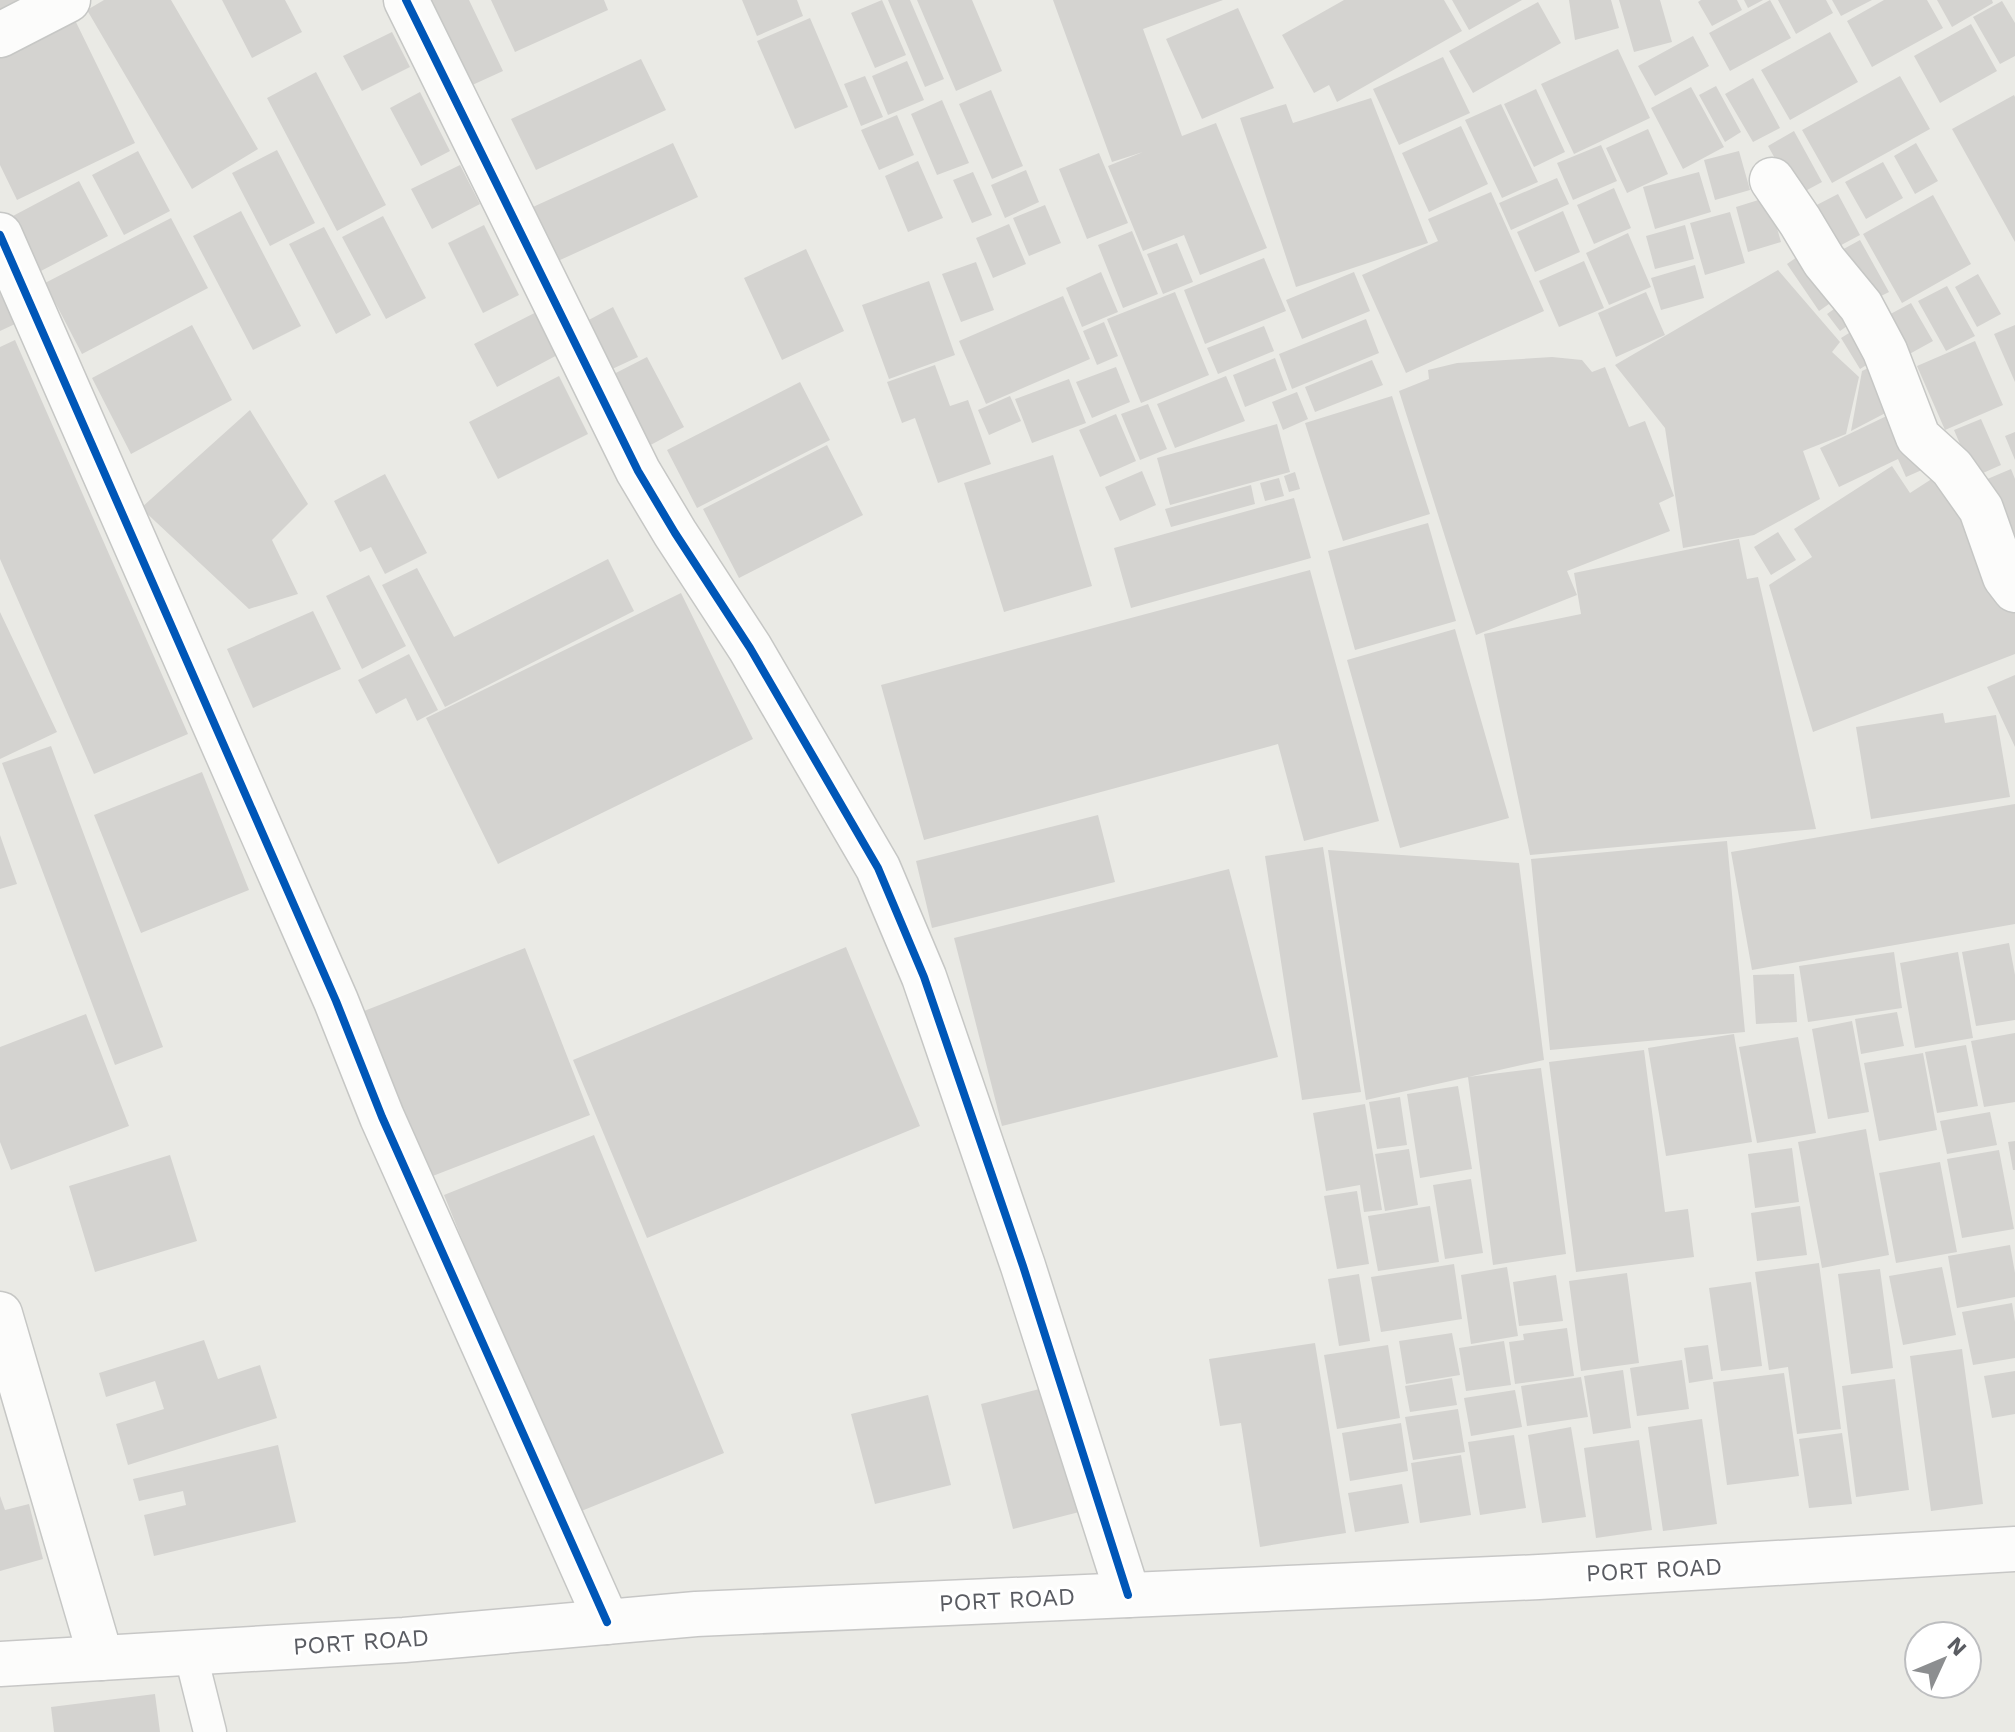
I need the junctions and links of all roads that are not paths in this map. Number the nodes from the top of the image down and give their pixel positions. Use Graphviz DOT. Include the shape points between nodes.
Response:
graph roads {
  1 [pos="68,0"];
  2 [pos="406,0"];
  3 [pos="0,35"];
  4 [pos="1772,180"];
  5 [pos="0,235"];
  6 [pos="2015,590"];
  7 [pos="0,1314"];
  8 [pos="2015,1549"];
  9 [pos="1128,1595"];
  10 [pos="607,1622"];
  11 [pos="190,1652"];
  12 [pos="101,1658"];
  13 [pos="0,1664"];
  14 [pos="210,1732"];
  1 -- 3 [label="street"];
  2 -- 9 [label="street" via="638,471 750,648 878,868 924,977 1019,1251"];
  4 -- 6 [label="street" via="1824,261 1861,306 1885,351 1918,437 1952,468 1981,509 2005,577"];
  5 -- 10 [label="street"];
  7 -- 12 [label="street"];
  8 -- 9 [label="street, PORT ROAD"];
  9 -- 10 [label="street, PORT ROAD"];
  10 -- 11 [label="street, PORT ROAD"];
  11 -- 12 [label="street, PORT ROAD"];
  11 -- 14 [label="lane"];
  12 -- 13 [label="street, PORT ROAD"];
}
